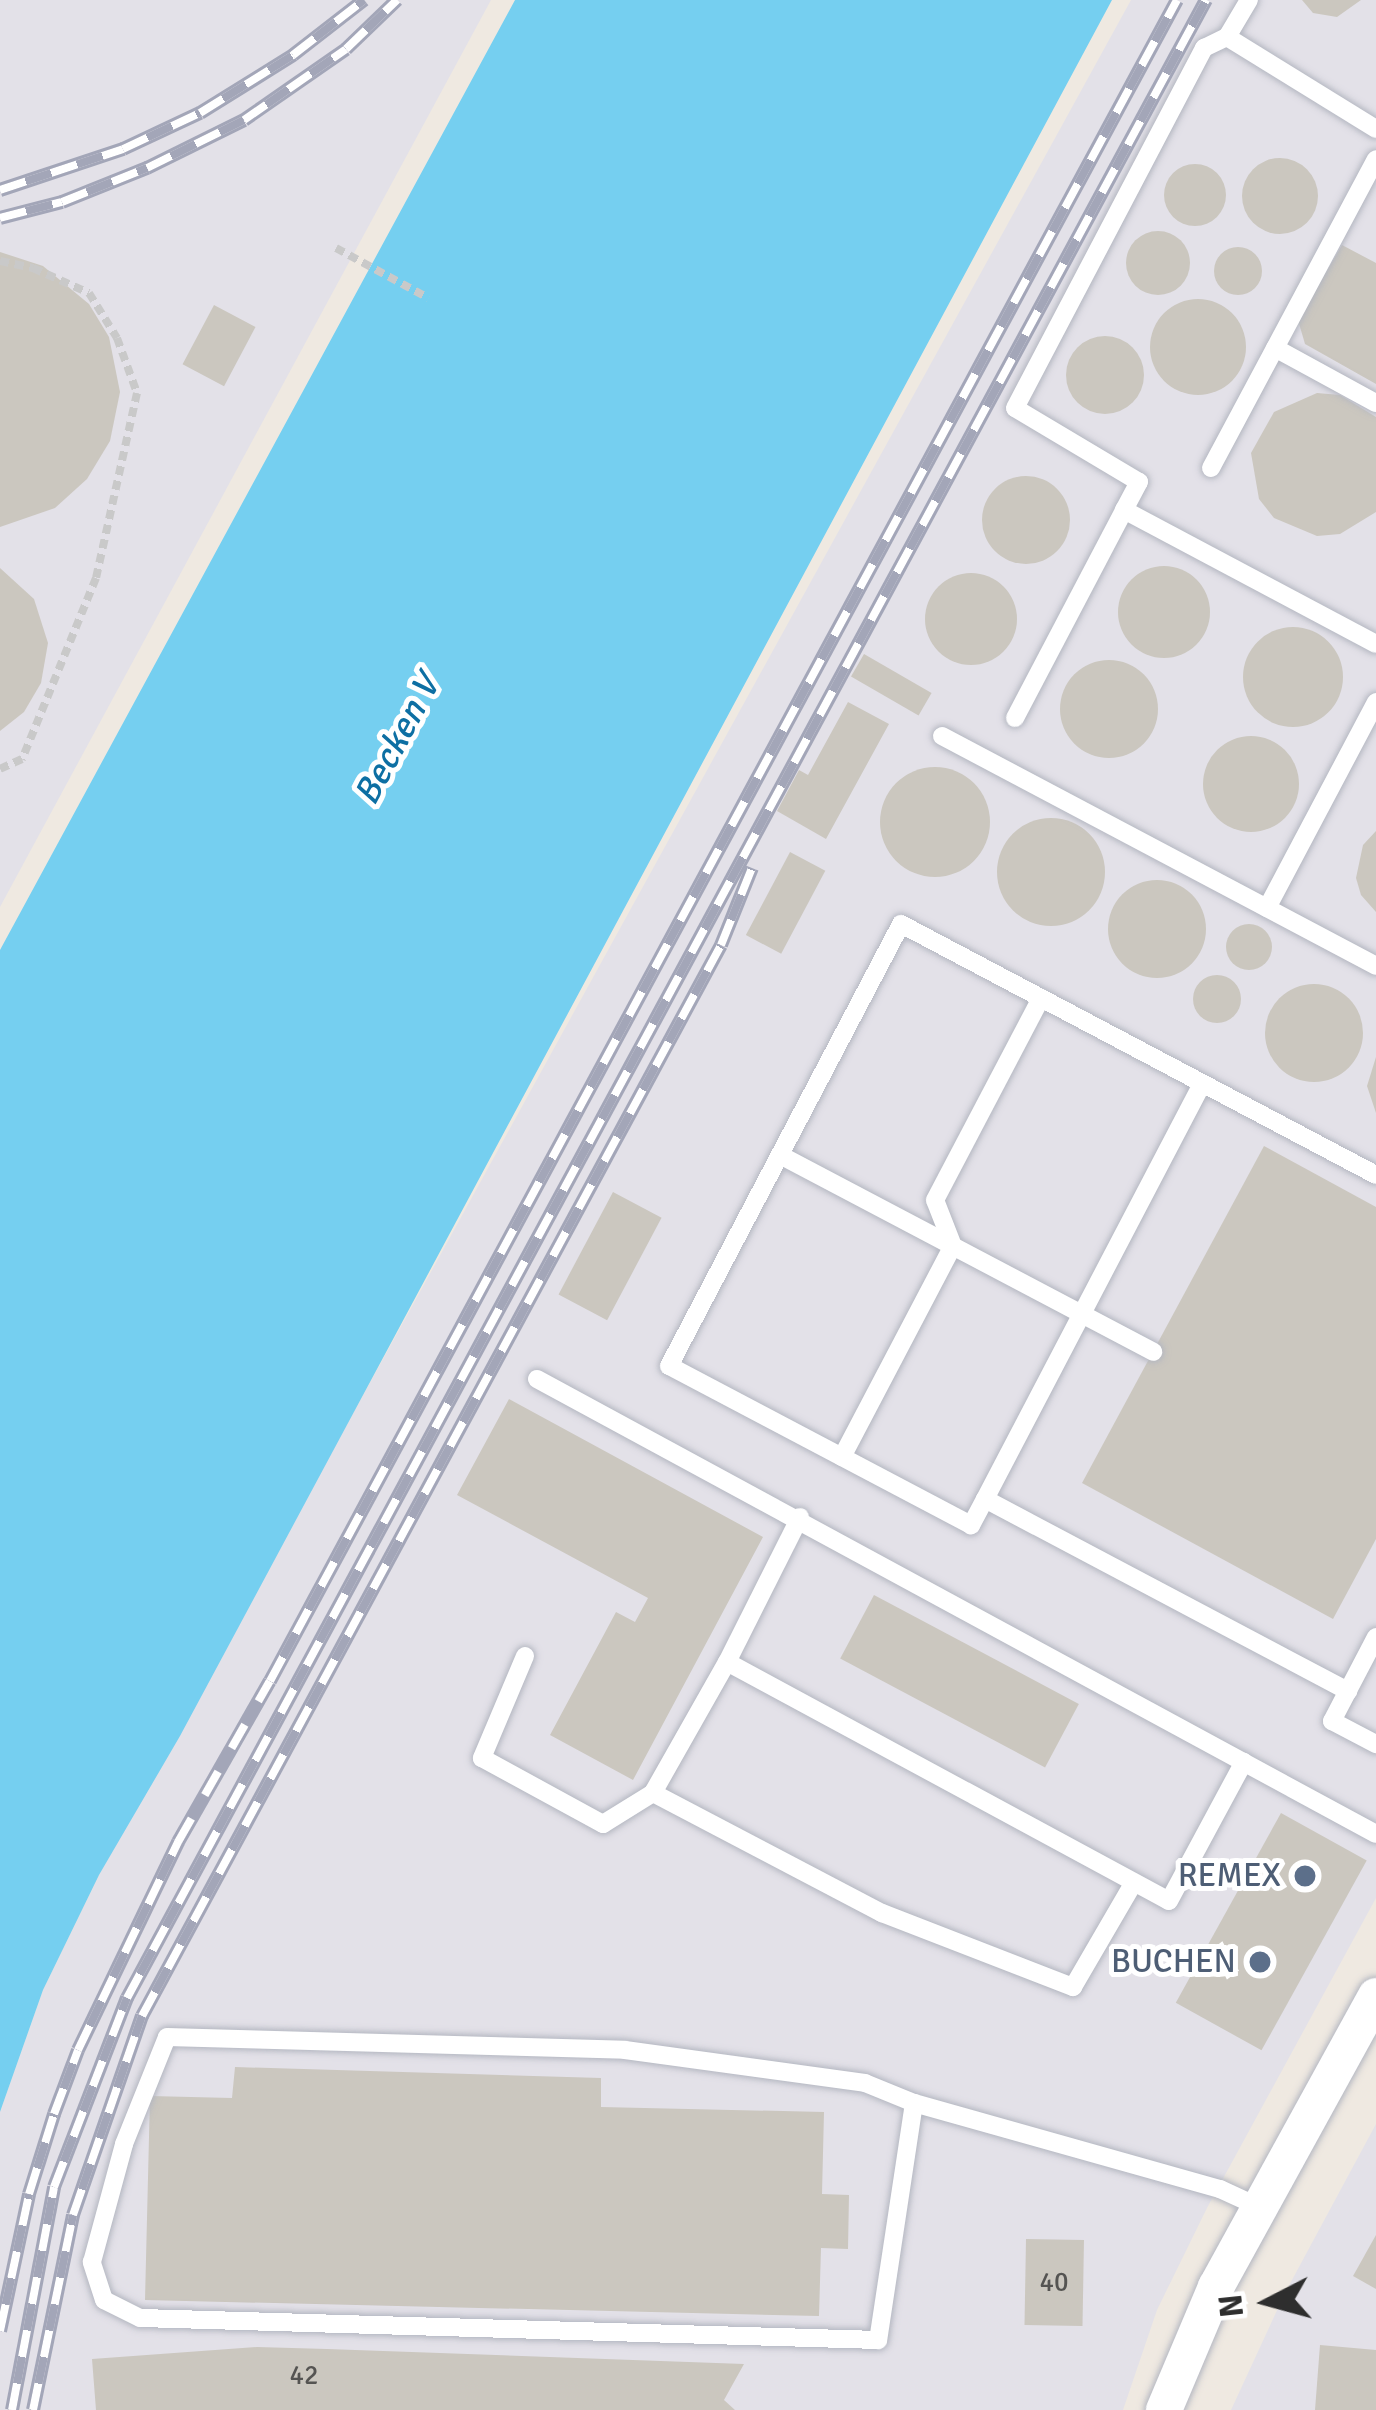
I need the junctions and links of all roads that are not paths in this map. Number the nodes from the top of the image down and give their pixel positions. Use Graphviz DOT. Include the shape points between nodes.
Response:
graph roads {
  1 [pos="1249,0"];
  2 [pos="1227,38"];
  3 [pos="1376,129"];
  4 [pos="1376,159"];
  5 [pos="1275,348"];
  6 [pos="1376,403"];
  7 [pos="1210,468"];
  8 [pos="1124,510"];
  9 [pos="1376,644"];
  10 [pos="1376,702"];
  11 [pos="1015,718"];
  12 [pos="942,736"];
  13 [pos="1267,908"];
  14 [pos="1376,966"];
  15 [pos="1041,998"];
  16 [pos="1202,1084"];
  17 [pos="780,1155"];
  18 [pos="1376,1175"];
  19 [pos="953,1246"];
  20 [pos="1082,1314"];
  21 [pos="1153,1352"];
  22 [pos="538,1379"];
  23 [pos="842,1457"];
  24 [pos="985,1499"];
  25 [pos="800,1517"];
  26 [pos="1376,1637"];
  27 [pos="525,1656"];
  28 [pos="727,1662"];
  29 [pos="1348,1690"];
  30 [pos="1376,1744"];
  31 [pos="1244,1762"];
  32 [pos="653,1793"];
  33 [pos="1376,1834"];
  34 [pos="1133,1884"];
  35 [pos="1376,1996"];
  36 [pos="914,2103"];
  37 [pos="1257,2206"];
  38 [pos="1164,2410"];
  1 -- 2 [label="lane"];
  2 -- 3 [label="lane"];
  2 -- 8 [label="lane" via="1204,48 1015,408 1139,482"];
  4 -- 5 [label="lane"];
  5 -- 6 [label="lane"];
  5 -- 7 [label="lane"];
  8 -- 9 [label="lane"];
  8 -- 11 [label="lane"];
  10 -- 13 [label="lane"];
  12 -- 13 [label="lane"];
  13 -- 14 [label="lane"];
  15 -- 16 [label="lane"];
  15 -- 17 [label="lane" via="901,924"];
  15 -- 19 [label="lane" via="935,1200"];
  16 -- 18 [label="lane"];
  16 -- 20 [label="lane"];
  17 -- 19 [label="lane"];
  17 -- 23 [label="lane" via="669,1366"];
  19 -- 20 [label="lane"];
  19 -- 23 [label="lane"];
  20 -- 21 [label="lane"];
  20 -- 24 [label="lane"];
  22 -- 25 [label="lane"];
  23 -- 24 [label="lane" via="971,1525"];
  24 -- 29 [label="lane"];
  25 -- 28 [label="lane"];
  25 -- 31 [label="lane"];
  26 -- 29 [label="lane"];
  27 -- 32 [label="lane" via="482,1758 603,1824"];
  28 -- 32 [label="lane"];
  28 -- 34 [label="lane"];
  29 -- 30 [label="lane" via="1332,1721"];
  31 -- 33 [label="lane"];
  31 -- 34 [label="lane" via="1169,1900"];
  32 -- 34 [label="lane" via="882,1912 1072,1988"];
  35 -- 37 [label="street"];
  36 -- 36 [label="lane" via="866,2084 625,2050 167,2037 124,2144 92,2262 104,2300 140,2318 878,2339"];
  36 -- 37 [label="lane" via="1220,2188"];
  37 -- 38 [label="street"];
}
